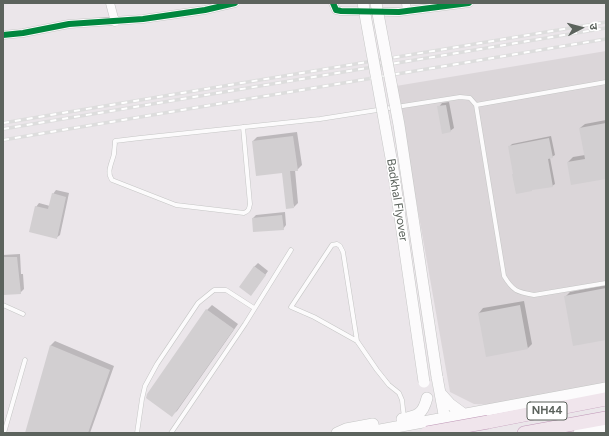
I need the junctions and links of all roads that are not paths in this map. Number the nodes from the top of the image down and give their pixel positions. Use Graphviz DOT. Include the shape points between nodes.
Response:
graph roads {
  1 [pos="110,3"];
  2 [pos="235,3"];
  3 [pos="333,3"];
  4 [pos="363,3"];
  5 [pos="376,3"];
  6 [pos="469,3"];
  7 [pos="406,7"];
  8 [pos="115,22"];
  9 [pos="3,35"];
  10 [pos="606,82"];
  11 [pos="476,105"];
  12 [pos="243,127"];
  13 [pos="292,250"];
  14 [pos="606,282"];
  15 [pos="3,305"];
  16 [pos="254,308"];
  17 [pos="23,314"];
  18 [pos="357,341"];
  19 [pos="25,360"];
  20 [pos="606,388"];
  21 [pos="440,393"];
  22 [pos="427,398"];
  23 [pos="606,399"];
  24 [pos="469,414"];
  25 [pos="606,418"];
  26 [pos="404,419"];
  27 [pos="445,419"];
  28 [pos="429,427"];
  29 [pos="606,429"];
  30 [pos="390,431"];
  31 [pos="4,433"];
  32 [pos="137,433"];
  33 [pos="171,433"];
  34 [pos="337,433"];
  35 [pos="364,433"];
  36 [pos="432,433"];
  37 [pos="448,433"];
  38 [pos="470,433"];
  39 [pos="524,433"];
  40 [pos="578,433"];
  1 -- 8 [label="street"];
  2 -- 8 [label="street" via="205,10"];
  3 -- 7 [label="street" via="336,10 341,11"];
  4 -- 22 [label="main road, Badkhal Flyover, bridge" via="393,169"];
  5 -- 21 [label="main road, Badkhal Flyover, bridge" via="399,125"];
  6 -- 7 [label="street"];
  8 -- 9 [label="street" via="69,24"];
  10 -- 11 [label="lane"];
  11 -- 12 [label="lane" via="470,98 460,97 320,119"];
  11 -- 14 [label="lane" via="504,276 511,287 534,295"];
  12 -- 12 [label="lane" via="250,204 247,212 176,205 110,177 115,141"];
  13 -- 16 [label="lane"];
  15 -- 17 [label="lane"];
  16 -- 32 [label="lane" via="226,290 214,290 198,303 145,386"];
  16 -- 33 [label="lane"];
  18 -- 18 [label="lane" via="342,252 340,246 332,245 291,307"];
  18 -- 26 [label="lane" via="389,385 399,393"];
  19 -- 31 [label="lane"];
  20 -- 24 [label="main road"];
  21 -- 24 [label="main road" via="450,404"];
  21 -- 27 [label="main road, Badkhal Flyover"];
  22 -- 26 [label="main road" via="420,414"];
  22 -- 28 [label="main road, Badkhal Flyover"];
  23 -- 28 [label="highway, NH44, bridge"];
  24 -- 27 [label="main road"];
  24 -- 38 [label="main road"];
  25 -- 39 [label="highway, NH44"];
  26 -- 34 [label="main road" via="346,429"];
  27 -- 28 [label="main road"];
  27 -- 37 [label="main road, Badkhal Flyover"];
  28 -- 30 [label="main road"];
  28 -- 36 [label="main road, Badkhal Flyover"];
  29 -- 40 [label="main road"];
  30 -- 35 [label="main road"];
}
